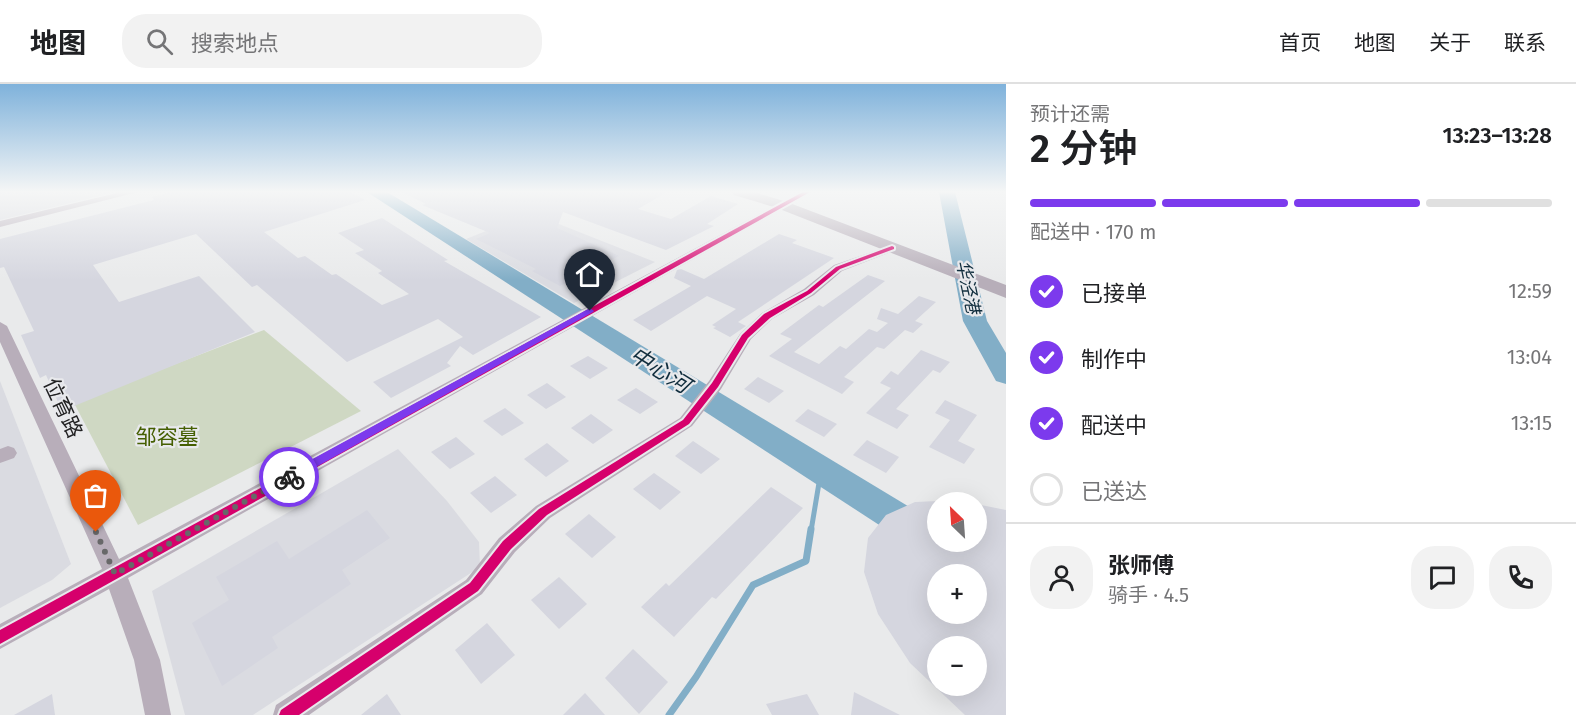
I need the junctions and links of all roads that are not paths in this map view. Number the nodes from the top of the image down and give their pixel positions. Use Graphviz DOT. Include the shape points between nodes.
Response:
graph roads {
  1 [pos="752,221"];
  2 [pos="824,221"];
  3 [pos="892,248"];
  4 [pos="1006,292"];
  5 [pos="0,326"];
  6 [pos="115,574"];
  7 [pos="0,637"];
  8 [pos="158,715"];
  9 [pos="286,715"];
  1 -- 6 [label="street"];
  2 -- 3 [label="street"];
  3 -- 4 [label="street"];
  3 -- 9 [label="street" via="838,268 809,292 767,316 745,337 716,385 686,422 543,512 507,545 474,587"];
  5 -- 6 [label="street, 位育路"];
  6 -- 7 [label="street"];
  6 -- 8 [label="street, 位育路" via="147,660"];
}
